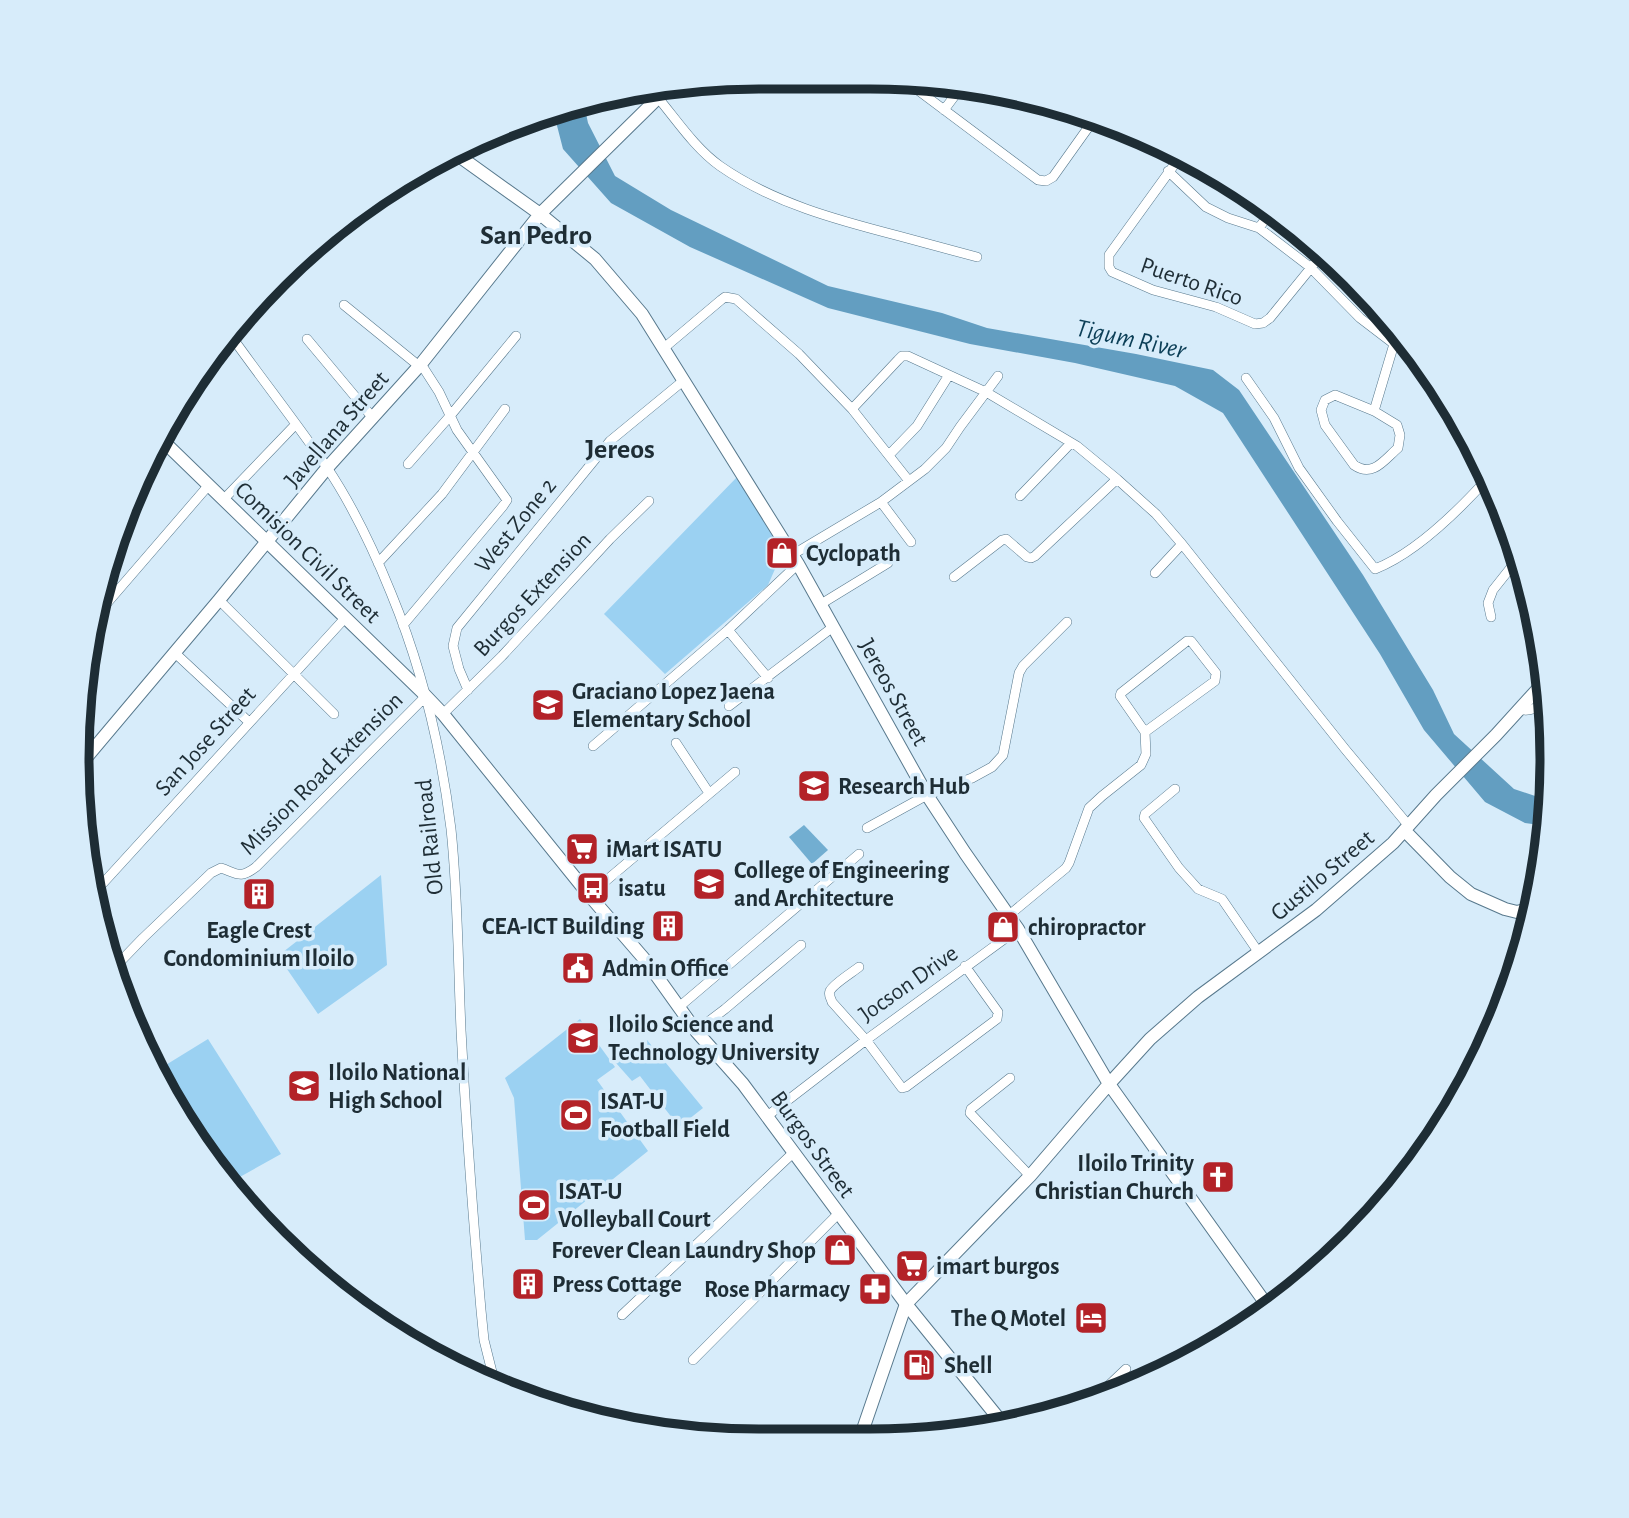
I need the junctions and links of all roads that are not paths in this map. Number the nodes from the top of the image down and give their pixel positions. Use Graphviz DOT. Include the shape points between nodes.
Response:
graph roads {
  1 [pos="920,92"];
  2 [pos="955,95"];
  3 [pos="660,97"];
  4 [pos="654,103"];
  5 [pos="944,110"];
  6 [pos="1089,126"];
  7 [pos="465,157"];
  8 [pos="1175,163"];
  9 [pos="1168,171"];
  10 [pos="540,214"];
  11 [pos="1266,219"];
  12 [pos="1259,228"];
  13 [pos="977,257"];
  14 [pos="1317,259"];
  15 [pos="1310,267"];
  16 [pos="344,305"];
  17 [pos="516,336"];
  18 [pos="1389,336"];
  19 [pos="307,339"];
  20 [pos="235,342"];
  21 [pos="1396,345"];
  22 [pos="664,348"];
  23 [pos="420,365"];
  24 [pos="949,375"];
  25 [pos="998,376"];
  26 [pos="1246,377"];
  27 [pos="683,381"];
  28 [pos="986,392"];
  29 [pos="505,409"];
  30 [pos="852,409"];
  31 [pos="1374,411"];
  32 [pos="450,416"];
  33 [pos="373,418"];
  34 [pos="296,424"];
  35 [pos="1071,443"];
  36 [pos="167,445"];
  37 [pos="473,453"];
  38 [pos="889,455"];
  39 [pos="408,464"];
  40 [pos="327,468"];
  41 [pos="1118,479"];
  42 [pos="909,481"];
  43 [pos="1481,485"];
  44 [pos="208,486"];
  45 [pos="1020,496"];
  46 [pos="223,499"];
  47 [pos="649,501"];
  48 [pos="881,502"];
  49 [pos="268,541"];
  50 [pos="911,542"];
  51 [pos="1182,544"];
  52 [pos="795,560"];
  53 [pos="378,563"];
  54 [pos="888,563"];
  55 [pos="1511,567"];
  56 [pos="1155,573"];
  57 [pos="954,578"];
  58 [pos="219,600"];
  59 [pos="108,602"];
  60 [pos="821,604"];
  61 [pos="346,617"];
  62 [pos="1491,618"];
  63 [pos="1067,622"];
  64 [pos="403,625"];
  65 [pos="833,626"];
  66 [pos="728,630"];
  67 [pos="175,653"];
  68 [pos="293,673"];
  69 [pos="768,678"];
  70 [pos="468,690"];
  71 [pos="1536,691"];
  72 [pos="426,696"];
  73 [pos="730,706"];
  74 [pos="1537,707"];
  75 [pos="1518,709"];
  76 [pos="334,714"];
  77 [pos="443,714"];
  78 [pos="249,722"];
  79 [pos="1145,732"];
  80 [pos="676,743"];
  81 [pos="593,746"];
  82 [pos="89,754"];
  83 [pos="735,772"];
  84 [pos="1175,789"];
  85 [pos="709,793"];
  86 [pos="927,795"];
  87 [pos="867,828"];
  88 [pos="1407,829"];
  89 [pos="859,854"];
  90 [pos="101,884"];
  91 [pos="589,895"];
  92 [pos="1522,911"];
  93 [pos="1517,912"];
  94 [pos="1008,916"];
  95 [pos="1521,916"];
  96 [pos="1018,929"];
  97 [pos="801,946"];
  98 [pos="1259,953"];
  99 [pos="121,961"];
  100 [pos="965,966"];
  101 [pos="859,967"];
  102 [pos="678,1007"];
  103 [pos="696,1031"];
  104 [pos="866,1040"];
  105 [pos="1010,1079"];
  106 [pos="1109,1084"];
  107 [pos="766,1117"];
  108 [pos="793,1153"];
  109 [pos="1030,1176"];
  110 [pos="838,1214"];
  111 [pos="1264,1300"];
  112 [pos="906,1304"];
  113 [pos="622,1315"];
  114 [pos="692,1360"];
  115 [pos="1126,1369"];
  116 [pos="492,1373"];
  117 [pos="1116,1382"];
  118 [pos="997,1417"];
  119 [pos="863,1429"];
  1 -- 5 [label="street"];
  2 -- 5 [label="street"];
  3 -- 4 [label="street, Javellana Street"];
  4 -- 10 [label="street, Javellana Street"];
  4 -- 13 [label="street" via="719,166 750,184 838,220"];
  5 -- 6 [label="street" via="1038,180 1046,181"];
  7 -- 10 [label="street, Jereos Street"];
  8 -- 9 [label="street, Puerto Rico"];
  9 -- 12 [label="street" via="1206,206"];
  9 -- 15 [label="street, Puerto Rico" via="1108,255 1112,272 1255,324 1270,317"];
  10 -- 22 [label="street, Jereos Street" via="595,260 642,314"];
  10 -- 23 [label="street, Javellana Street"];
  11 -- 12 [label="street"];
  12 -- 15 [label="street"];
  14 -- 15 [label="street"];
  15 -- 18 [label="street" via="1360,318"];
  16 -- 23 [label="street"];
  17 -- 32 [label="street"];
  19 -- 33 [label="street"];
  20 -- 34 [label="street, Old Railroad"];
  21 -- 31 [label="street"];
  22 -- 27 [label="street, Jereos Street"];
  22 -- 30 [label="street" via="720,300 730,297 799,354"];
  23 -- 32 [label="street"];
  23 -- 33 [label="street, Javellana Street"];
  24 -- 28 [label="street"];
  24 -- 30 [label="street" via="902,356"];
  24 -- 38 [label="street" via="917,426"];
  25 -- 28 [label="street"];
  26 -- 43 [label="street" via="1274,418 1299,468 1375,569 1410,550"];
  27 -- 52 [label="street, Jereos Street"];
  27 -- 70 [label="street, West Zone 2" via="610,441 457,628 453,646"];
  28 -- 35 [label="street"];
  28 -- 42 [label="street" via="946,448"];
  29 -- 37 [label="street"];
  30 -- 38 [label="street"];
  31 -- 31 [label="street" via="1397,425 1400,444 1368,471 1354,465 1325,425 1321,411 1325,400 1335,395"];
  32 -- 37 [label="street"];
  32 -- 39 [label="street"];
  33 -- 40 [label="street, Javellana Street"];
  34 -- 40 [label="street, Old Railroad"];
  34 -- 46 [label="street"];
  35 -- 41 [label="street"];
  35 -- 45 [label="street"];
  36 -- 44 [label="street, Comision Civil Street"];
  37 -- 53 [label="street"];
  37 -- 64 [label="street" via="507,500"];
  38 -- 42 [label="street"];
  40 -- 49 [label="street, Javellana Street"];
  40 -- 53 [label="street, Old Railroad"];
  41 -- 51 [label="street"];
  41 -- 57 [label="street" via="1035,556 1027,557 1006,538"];
  42 -- 48 [label="street"];
  44 -- 46 [label="street, Comision Civil Street"];
  44 -- 59 [label="street"];
  46 -- 49 [label="street, Comision Civil Street"];
  47 -- 70 [label="street, Burgos Extension"];
  48 -- 50 [label="street"];
  48 -- 52 [label="street"];
  49 -- 58 [label="street, Javellana Street"];
  49 -- 61 [label="street, Comision Civil Street"];
  51 -- 56 [label="street"];
  51 -- 88 [label="street"];
  52 -- 60 [label="street, Jereos Street"];
  52 -- 66 [label="street"];
  53 -- 64 [label="street, Old Railroad"];
  54 -- 60 [label="street"];
  55 -- 62 [label="street" via="1493,590 1488,603"];
  58 -- 67 [label="street, Javellana Street"];
  58 -- 68 [label="street"];
  60 -- 65 [label="street, Jereos Street"];
  61 -- 68 [label="street, San Jose Street"];
  61 -- 72 [label="street, Comision Civil Street"];
  63 -- 86 [label="street" via="1019,673 1003,755 982,773"];
  64 -- 72 [label="street, Old Railroad"];
  65 -- 69 [label="street"];
  65 -- 86 [label="street, Jereos Street"];
  66 -- 69 [label="street"];
  66 -- 81 [label="street"];
  67 -- 78 [label="street"];
  67 -- 82 [label="street, Javellana Street"];
  68 -- 76 [label="street"];
  68 -- 78 [label="street, San Jose Street"];
  69 -- 73 [label="street"];
  70 -- 77 [label="street, Burgos Extension"];
  71 -- 75 [label="street, Gustilo Street"];
  72 -- 77 [label="street, Burgos Street"];
  72 -- 99 [label="street, Mission Road Extension" via="256,867 242,875 221,868 211,873"];
  72 -- 116 [label="street, Old Railroad" via="451,830 481,1310"];
  74 -- 75 [label="street"];
  75 -- 88 [label="street, Gustilo Street"];
  77 -- 91 [label="street, Burgos Street"];
  78 -- 90 [label="street, San Jose Street"];
  79 -- 79 [label="street" via="1215,681 1216,673 1191,640 1121,693"];
  79 -- 94 [label="street" via="1146,754 1141,765 1089,808 1066,868"];
  80 -- 85 [label="street"];
  83 -- 85 [label="street"];
  84 -- 98 [label="street" via="1144,818 1198,889 1222,900"];
  85 -- 91 [label="street"];
  86 -- 87 [label="street"];
  86 -- 94 [label="street, Jereos Street"];
  88 -- 93 [label="street" via="1458,886"];
  88 -- 98 [label="street, Gustilo Street"];
  89 -- 102 [label="street"];
  91 -- 102 [label="street, Burgos Street" via="646,961"];
  92 -- 93 [label="street"];
  93 -- 95 [label="street"];
  94 -- 96 [label="street, Jereos Street"];
  96 -- 100 [label="street, Jocson Drive"];
  96 -- 106 [label="street, Jereos Street"];
  97 -- 103 [label="street"];
  98 -- 106 [label="street, Gustilo Street" via="1150,1039"];
  100 -- 104 [label="street, Jocson Drive"];
  100 -- 104 [label="street" via="999,1015 982,1031 902,1088"];
  101 -- 104 [label="street, Jocson Drive" via="833,987 830,996"];
  102 -- 103 [label="street, Burgos Street"];
  103 -- 107 [label="street, Burgos Street"];
  104 -- 107 [label="street"];
  105 -- 109 [label="street" via="970,1113"];
  106 -- 109 [label="street, Gustilo Street"];
  106 -- 111 [label="street, Jereos Street"];
  107 -- 108 [label="street, Burgos Street"];
  108 -- 110 [label="street, Burgos Street"];
  108 -- 113 [label="street"];
  109 -- 112 [label="street, Gustilo Street"];
  110 -- 112 [label="street, Burgos Street"];
  110 -- 114 [label="street"];
  112 -- 118 [label="street, Burgos Street"];
  112 -- 119 [label="street"];
  115 -- 117 [label="street"];
}
